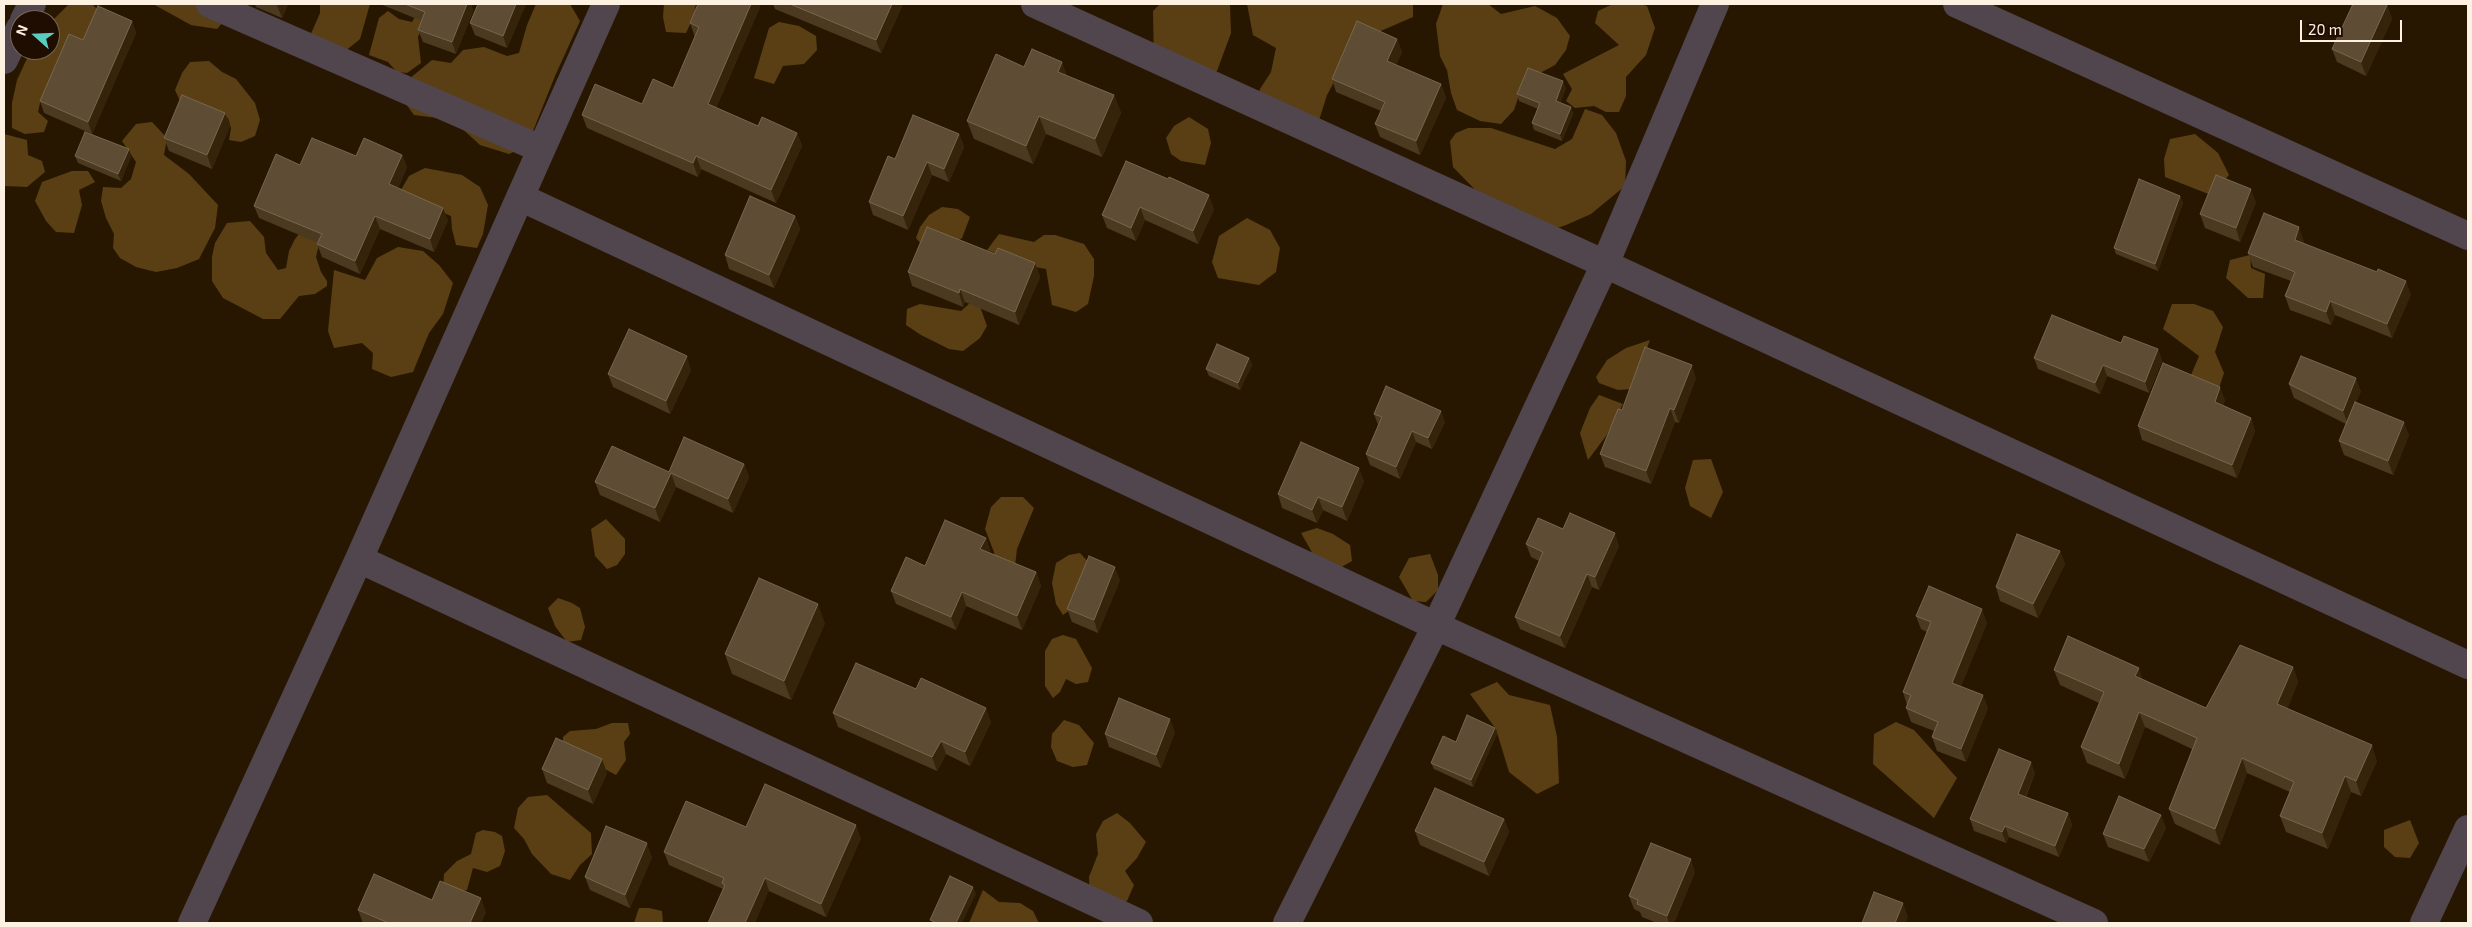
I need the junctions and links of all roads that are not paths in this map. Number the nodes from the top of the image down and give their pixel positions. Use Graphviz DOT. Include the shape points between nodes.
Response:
graph roads {
  1 [pos="210,4"];
  2 [pos="606,4"];
  3 [pos="1035,4"];
  4 [pos="1715,4"];
  5 [pos="1957,4"];
  6 [pos="10,48"];
  7 [pos="4,60"];
  8 [pos="542,149"];
  9 [pos="520,197"];
  10 [pos="2468,236"];
  11 [pos="1606,264"];
  12 [pos="359,558"];
  13 [pos="1436,626"];
  14 [pos="2468,665"];
  15 [pos="2468,828"];
  16 [pos="199,921"];
  17 [pos="1139,923"];
  18 [pos="1287,923"];
  19 [pos="2094,923"];
  20 [pos="2424,923"];
  1 -- 8 [label="street"];
  2 -- 8 [label="street"];
  3 -- 11 [label="street"];
  4 -- 11 [label="street"];
  5 -- 10 [label="street"];
  6 -- 7 [label="street"];
  8 -- 9 [label="street"];
  9 -- 12 [label="street"];
  9 -- 13 [label="street"];
  11 -- 13 [label="street"];
  11 -- 14 [label="street"];
  12 -- 16 [label="street"];
  12 -- 17 [label="street"];
  13 -- 18 [label="street"];
  13 -- 19 [label="street"];
  15 -- 20 [label="street"];
}
